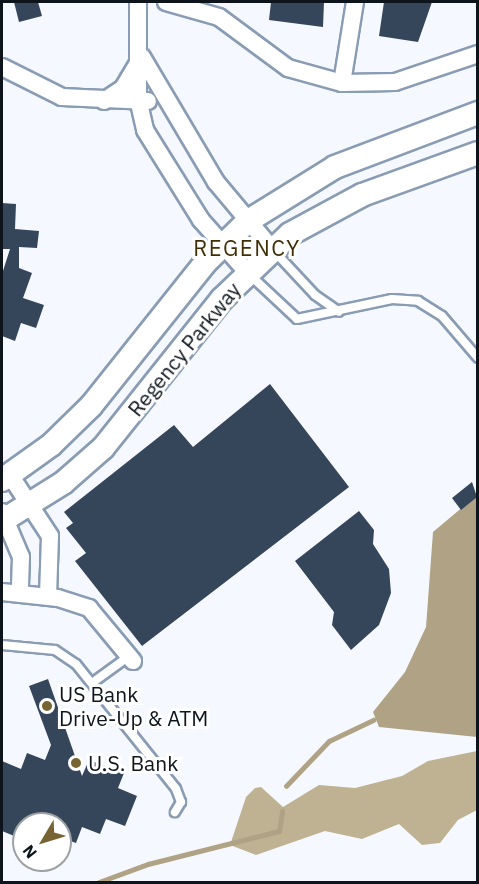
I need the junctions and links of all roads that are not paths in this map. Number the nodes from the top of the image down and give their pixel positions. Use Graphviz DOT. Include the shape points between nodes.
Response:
graph roads {
  1 [pos="138,2"];
  2 [pos="166,2"];
  3 [pos="355,2"];
  4 [pos="477,54"];
  5 [pos="141,55"];
  6 [pos="2,67"];
  7 [pos="342,83"];
  8 [pos="138,99"];
  9 [pos="103,101"];
  10 [pos="477,113"];
  11 [pos="172,114"];
  12 [pos="145,130"];
  13 [pos="477,153"];
  14 [pos="248,221"];
  15 [pos="221,245"];
  16 [pos="272,249"];
  17 [pos="247,272"];
  18 [pos="339,312"];
  19 [pos="477,358"];
  20 [pos="6,477"];
  21 [pos="31,504"];
  22 [pos="3,517"];
  23 [pos="2,592"];
  24 [pos="20,594"];
  25 [pos="48,596"];
  26 [pos="2,645"];
  27 [pos="131,658"];
  28 [pos="92,683"];
  29 [pos="175,812"];
  1 -- 5 [label="street"];
  2 -- 7 [label="street" via="219,17 288,68"];
  3 -- 7 [label="street"];
  4 -- 7 [label="street" via="395,81"];
  5 -- 8 [label="street"];
  5 -- 9 [label="street" via="130,81"];
  5 -- 11 [label="street"];
  6 -- 9 [label="street" via="44,92"];
  8 -- 9 [label="street"];
  8 -- 11 [label="street"];
  8 -- 12 [label="street"];
  9 -- 12 [label="street"];
  10 -- 14 [label="main road, Regency Parkway" via="335,167"];
  11 -- 14 [label="street"];
  12 -- 15 [label="street"];
  13 -- 16 [label="main road, Regency Parkway" via="344,203"];
  14 -- 15 [label="main road, Regency Parkway"];
  14 -- 16 [label="street"];
  15 -- 17 [label="street"];
  15 -- 20 [label="main road, Regency Parkway" via="91,406"];
  16 -- 17 [label="main road, Regency Parkway"];
  16 -- 18 [label="lane" via="310,291"];
  17 -- 18 [label="lane" via="291,316"];
  17 -- 21 [label="main road, Regency Parkway" via="111,441"];
  18 -- 19 [label="lane" via="392,299 418,301 442,316"];
  20 -- 21 [label="street"];
  21 -- 22 [label="main road, Regency Parkway"];
  21 -- 25 [label="street" via="52,548"];
  22 -- 24 [label="street" via="21,557"];
  23 -- 24 [label="street"];
  24 -- 25 [label="street"];
  25 -- 27 [label="street" via="93,611"];
  26 -- 28 [label="lane" via="64,654"];
  27 -- 28 [label="lane"];
  28 -- 29 [label="lane" via="176,789 181,802"];
}
